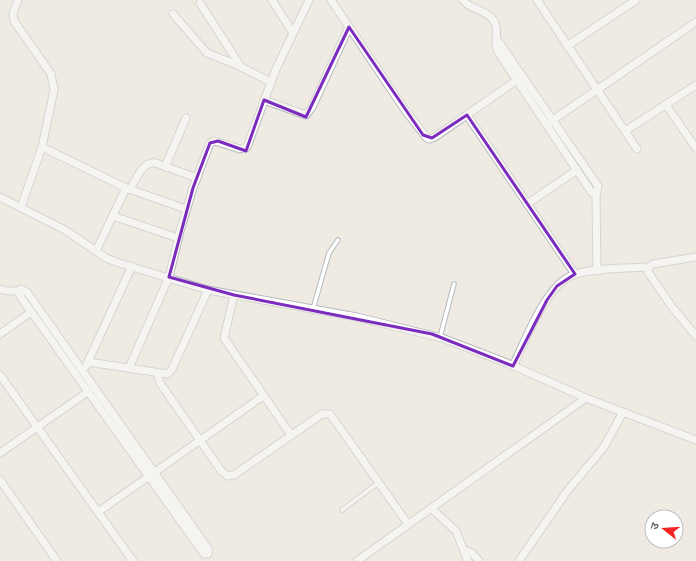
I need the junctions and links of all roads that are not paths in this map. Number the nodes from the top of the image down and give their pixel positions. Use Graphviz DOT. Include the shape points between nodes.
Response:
graph roads {
  1 [pos="18,0"];
  2 [pos="272,0"];
  3 [pos="309,0"];
  4 [pos="330,0"];
  5 [pos="463,0"];
  6 [pos="537,0"];
  7 [pos="636,0"];
  8 [pos="200,4"];
  9 [pos="472,4"];
  10 [pos="173,14"];
  11 [pos="696,22"];
  12 [pos="349,27"];
  13 [pos="293,33"];
  14 [pos="496,40"];
  15 [pos="567,46"];
  16 [pos="241,67"];
  17 [pos="517,80"];
  18 [pos="271,82"];
  19 [pos="696,85"];
  20 [pos="598,89"];
  21 [pos="264,100"];
  22 [pos="666,105"];
  23 [pos="466,115"];
  24 [pos="186,118"];
  25 [pos="550,122"];
  26 [pos="625,132"];
  27 [pos="42,147"];
  28 [pos="696,148"];
  29 [pos="637,149"];
  30 [pos="166,167"];
  31 [pos="577,170"];
  32 [pos="196,178"];
  33 [pos="128,188"];
  34 [pos="596,195"];
  35 [pos="0,197"];
  36 [pos="527,204"];
  37 [pos="21,207"];
  38 [pos="186,209"];
  39 [pos="113,216"];
  40 [pos="178,238"];
  41 [pos="338,240"];
  42 [pos="96,251"];
  43 [pos="696,258"];
  44 [pos="132,266"];
  45 [pos="649,266"];
  46 [pos="597,271"];
  47 [pos="575,274"];
  48 [pos="169,278"];
  49 [pos="454,284"];
  50 [pos="0,289"];
  51 [pos="208,290"];
  52 [pos="18,291"];
  53 [pos="234,295"];
  54 [pos="313,309"];
  55 [pos="31,312"];
  56 [pos="0,334"];
  57 [pos="696,336"];
  58 [pos="440,337"];
  59 [pos="88,362"];
  60 [pos="513,366"];
  61 [pos="129,368"];
  62 [pos="83,371"];
  63 [pos="157,372"];
  64 [pos="0,375"];
  65 [pos="92,389"];
  66 [pos="263,396"];
  67 [pos="586,398"];
  68 [pos="623,412"];
  69 [pos="38,427"];
  70 [pos="291,435"];
  71 [pos="696,440"];
  72 [pos="201,441"];
  73 [pos="0,453"];
  74 [pos="151,475"];
  75 [pos="0,480"];
  76 [pos="378,483"];
  77 [pos="431,508"];
  78 [pos="342,510"];
  79 [pos="98,512"];
  80 [pos="408,524"];
  81 [pos="464,550"];
  82 [pos="362,560"];
  83 [pos="57,561"];
  84 [pos="133,561"];
  85 [pos="468,561"];
  86 [pos="479,561"];
  87 [pos="520,561"];
  1 -- 27 [label="street" via="13,13 14,21 54,82"];
  2 -- 13 [label="street"];
  3 -- 13 [label="street"];
  4 -- 12 [label="street"];
  5 -- 9 [label="street"];
  6 -- 15 [label="street"];
  7 -- 15 [label="street"];
  8 -- 16 [label="street"];
  9 -- 14 [label="street" via="493,19 497,28"];
  10 -- 16 [label="street" via="207,53"];
  11 -- 20 [label="street"];
  12 -- 21 [label="street" via="306,115"];
  12 -- 23 [label="street" via="423,135 432,138"];
  13 -- 18 [label="street"];
  14 -- 17 [label="street" via="498,52"];
  14 -- 25 [label="street"];
  15 -- 20 [label="street"];
  16 -- 18 [label="street"];
  17 -- 23 [label="street"];
  17 -- 25 [label="street"];
  18 -- 21 [label="street"];
  19 -- 22 [label="street"];
  20 -- 25 [label="street"];
  20 -- 26 [label="street"];
  21 -- 32 [label="street" via="245,148 240,149 212,141"];
  22 -- 26 [label="street"];
  22 -- 28 [label="street"];
  23 -- 36 [label="street"];
  24 -- 30 [label="street"];
  25 -- 31 [label="street"];
  25 -- 34 [label="street" via="596,183 599,188"];
  26 -- 29 [label="street"];
  27 -- 33 [label="street"];
  27 -- 37 [label="street"];
  30 -- 32 [label="street"];
  30 -- 33 [label="street" via="147,164"];
  31 -- 34 [label="street"];
  31 -- 36 [label="street"];
  32 -- 38 [label="street"];
  33 -- 38 [label="street"];
  33 -- 39 [label="street"];
  34 -- 46 [label="street"];
  35 -- 37 [label="street"];
  36 -- 47 [label="street"];
  37 -- 42 [label="street" via="72,234"];
  38 -- 40 [label="street"];
  39 -- 40 [label="street"];
  39 -- 42 [label="street"];
  40 -- 48 [label="street"];
  41 -- 54 [label="lane" via="329,253"];
  42 -- 44 [label="street" via="106,258"];
  43 -- 45 [label="street"];
  44 -- 48 [label="street"];
  44 -- 59 [label="street"];
  45 -- 46 [label="street"];
  45 -- 57 [label="street" via="650,276"];
  46 -- 47 [label="street"];
  47 -- 60 [label="street" via="558,286 547,300"];
  48 -- 51 [label="street"];
  48 -- 61 [label="street"];
  49 -- 58 [label="lane"];
  50 -- 52 [label="street" via="7,292"];
  51 -- 53 [label="street"];
  51 -- 63 [label="street" via="172,369 168,374"];
  52 -- 55 [label="street"];
  52 -- 62 [label="street" via="27,292"];
  53 -- 54 [label="street"];
  53 -- 66 [label="street" via="224,338"];
  54 -- 58 [label="street"];
  55 -- 56 [label="street"];
  55 -- 65 [label="street"];
  58 -- 60 [label="street"];
  59 -- 61 [label="street"];
  59 -- 62 [label="street"];
  60 -- 67 [label="street"];
  61 -- 63 [label="street"];
  62 -- 65 [label="street"];
  63 -- 72 [label="street" via="160,382"];
  64 -- 69 [label="street"];
  65 -- 69 [label="street"];
  65 -- 74 [label="street"];
  66 -- 70 [label="street"];
  66 -- 72 [label="street"];
  67 -- 68 [label="street"];
  67 -- 77 [label="street"];
  68 -- 71 [label="street"];
  68 -- 87 [label="street" via="604,447 568,490"];
  69 -- 73 [label="street"];
  69 -- 79 [label="street"];
  70 -- 72 [label="street" via="231,476 222,472"];
  70 -- 76 [label="street" via="322,414 330,414"];
  72 -- 74 [label="street"];
  74 -- 74 [label="street" via="209,550 208,554 204,554"];
  74 -- 79 [label="street"];
  75 -- 83 [label="street"];
  76 -- 78 [label="lane"];
  76 -- 80 [label="street"];
  77 -- 80 [label="street"];
  77 -- 81 [label="street" via="454,529"];
  79 -- 84 [label="street"];
  80 -- 82 [label="street"];
  81 -- 85 [label="street"];
  81 -- 86 [label="street" via="471,552"];
}
